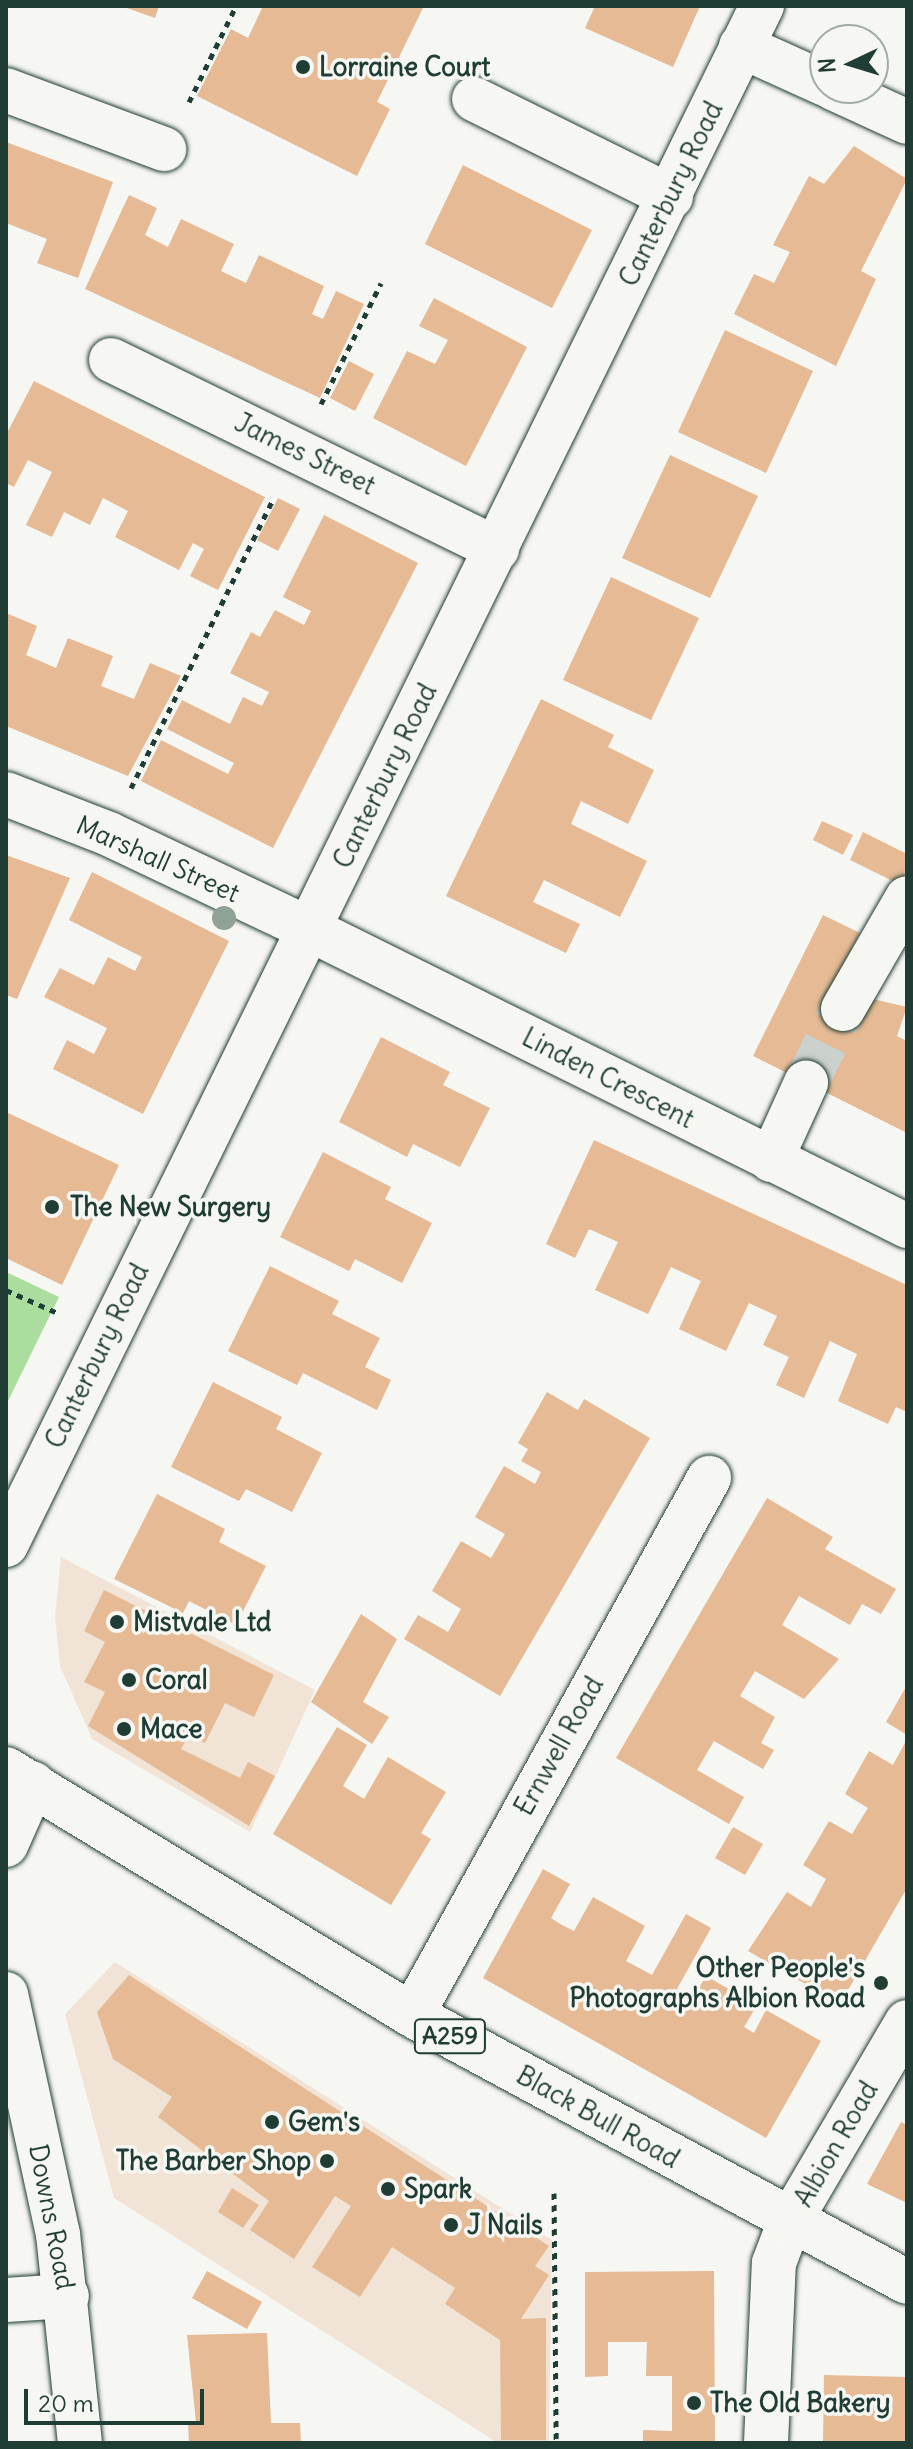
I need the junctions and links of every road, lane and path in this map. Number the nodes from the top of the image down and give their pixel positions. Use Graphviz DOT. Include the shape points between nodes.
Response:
graph roads {
  1 [pos="236,6"];
  2 [pos="762,6"];
  3 [pos="741,46"];
  4 [pos="809,77"];
  5 [pos="6,90"];
  6 [pos="474,99"];
  7 [pos="868,104"];
  8 [pos="907,122"];
  9 [pos="164,149"];
  10 [pos="671,197"];
  11 [pos="381,283"];
  12 [pos="111,360"];
  13 [pos="298,450"];
  14 [pos="497,549"];
  15 [pos="6,794"];
  16 [pos="109,834"];
  17 [pos="907,898"];
  18 [pos="309,929"];
  19 [pos="843,1009"];
  20 [pos="806,1083"];
  21 [pos="771,1160"];
  22 [pos="907,1226"];
  23 [pos="6,1290"];
  24 [pos="69,1318"];
  25 [pos="709,1478"];
  26 [pos="18,1484"];
  27 [pos="6,1545"];
  28 [pos="20,1776"];
  29 [pos="6,1845"];
  30 [pos="6,1994"];
  31 [pos="412,2015"];
  32 [pos="907,2022"];
  33 [pos="554,2193"];
  34 [pos="789,2223"];
  35 [pos="907,2282"];
  36 [pos="67,2296"];
  37 [pos="6,2300"];
  38 [pos="80,2443"];
  39 [pos="556,2443"];
  40 [pos="766,2443"];
  1 -- 9 [label="path"];
  2 -- 3 [label="main road, Canterbury Road"];
  3 -- 4 [label="main road"];
  3 -- 10 [label="main road, Canterbury Road"];
  5 -- 9 [label="main road"];
  6 -- 10 [label="main road"];
  7 -- 8 [label="main road"];
  10 -- 14 [label="main road, Canterbury Road"];
  11 -- 13 [label="path"];
  12 -- 13 [label="main road, James Street"];
  13 -- 14 [label="main road, James Street"];
  13 -- 16 [label="path"];
  14 -- 18 [label="main road, Canterbury Road"];
  15 -- 16 [label="main road, Marshall Street"];
  16 -- 18 [label="main road, Marshall Street"];
  17 -- 19 [label="main road"];
  18 -- 21 [label="main road, Linden Crescent"];
  18 -- 26 [label="main road, Canterbury Road"];
  20 -- 21 [label="main road"];
  21 -- 22 [label="main road, Linden Crescent"];
  23 -- 24 [label="path"];
  25 -- 31 [label="main road, Ernwell Road"];
  26 -- 27 [label="main road, Canterbury Road"];
  28 -- 29 [label="main road"];
  28 -- 31 [label="main road, Black Bull Road / A259"];
  30 -- 36 [label="main road, Downs Road"];
  31 -- 34 [label="main road, Black Bull Road / A259"];
  32 -- 34 [label="main road, Albion Road"];
  33 -- 39 [label="path"];
  34 -- 35 [label="main road, Black Bull Road / A259"];
  34 -- 40 [label="main road, Albion Road" via="768,2285"];
  36 -- 37 [label="main road"];
  36 -- 38 [label="main road, Downs Road"];
}
